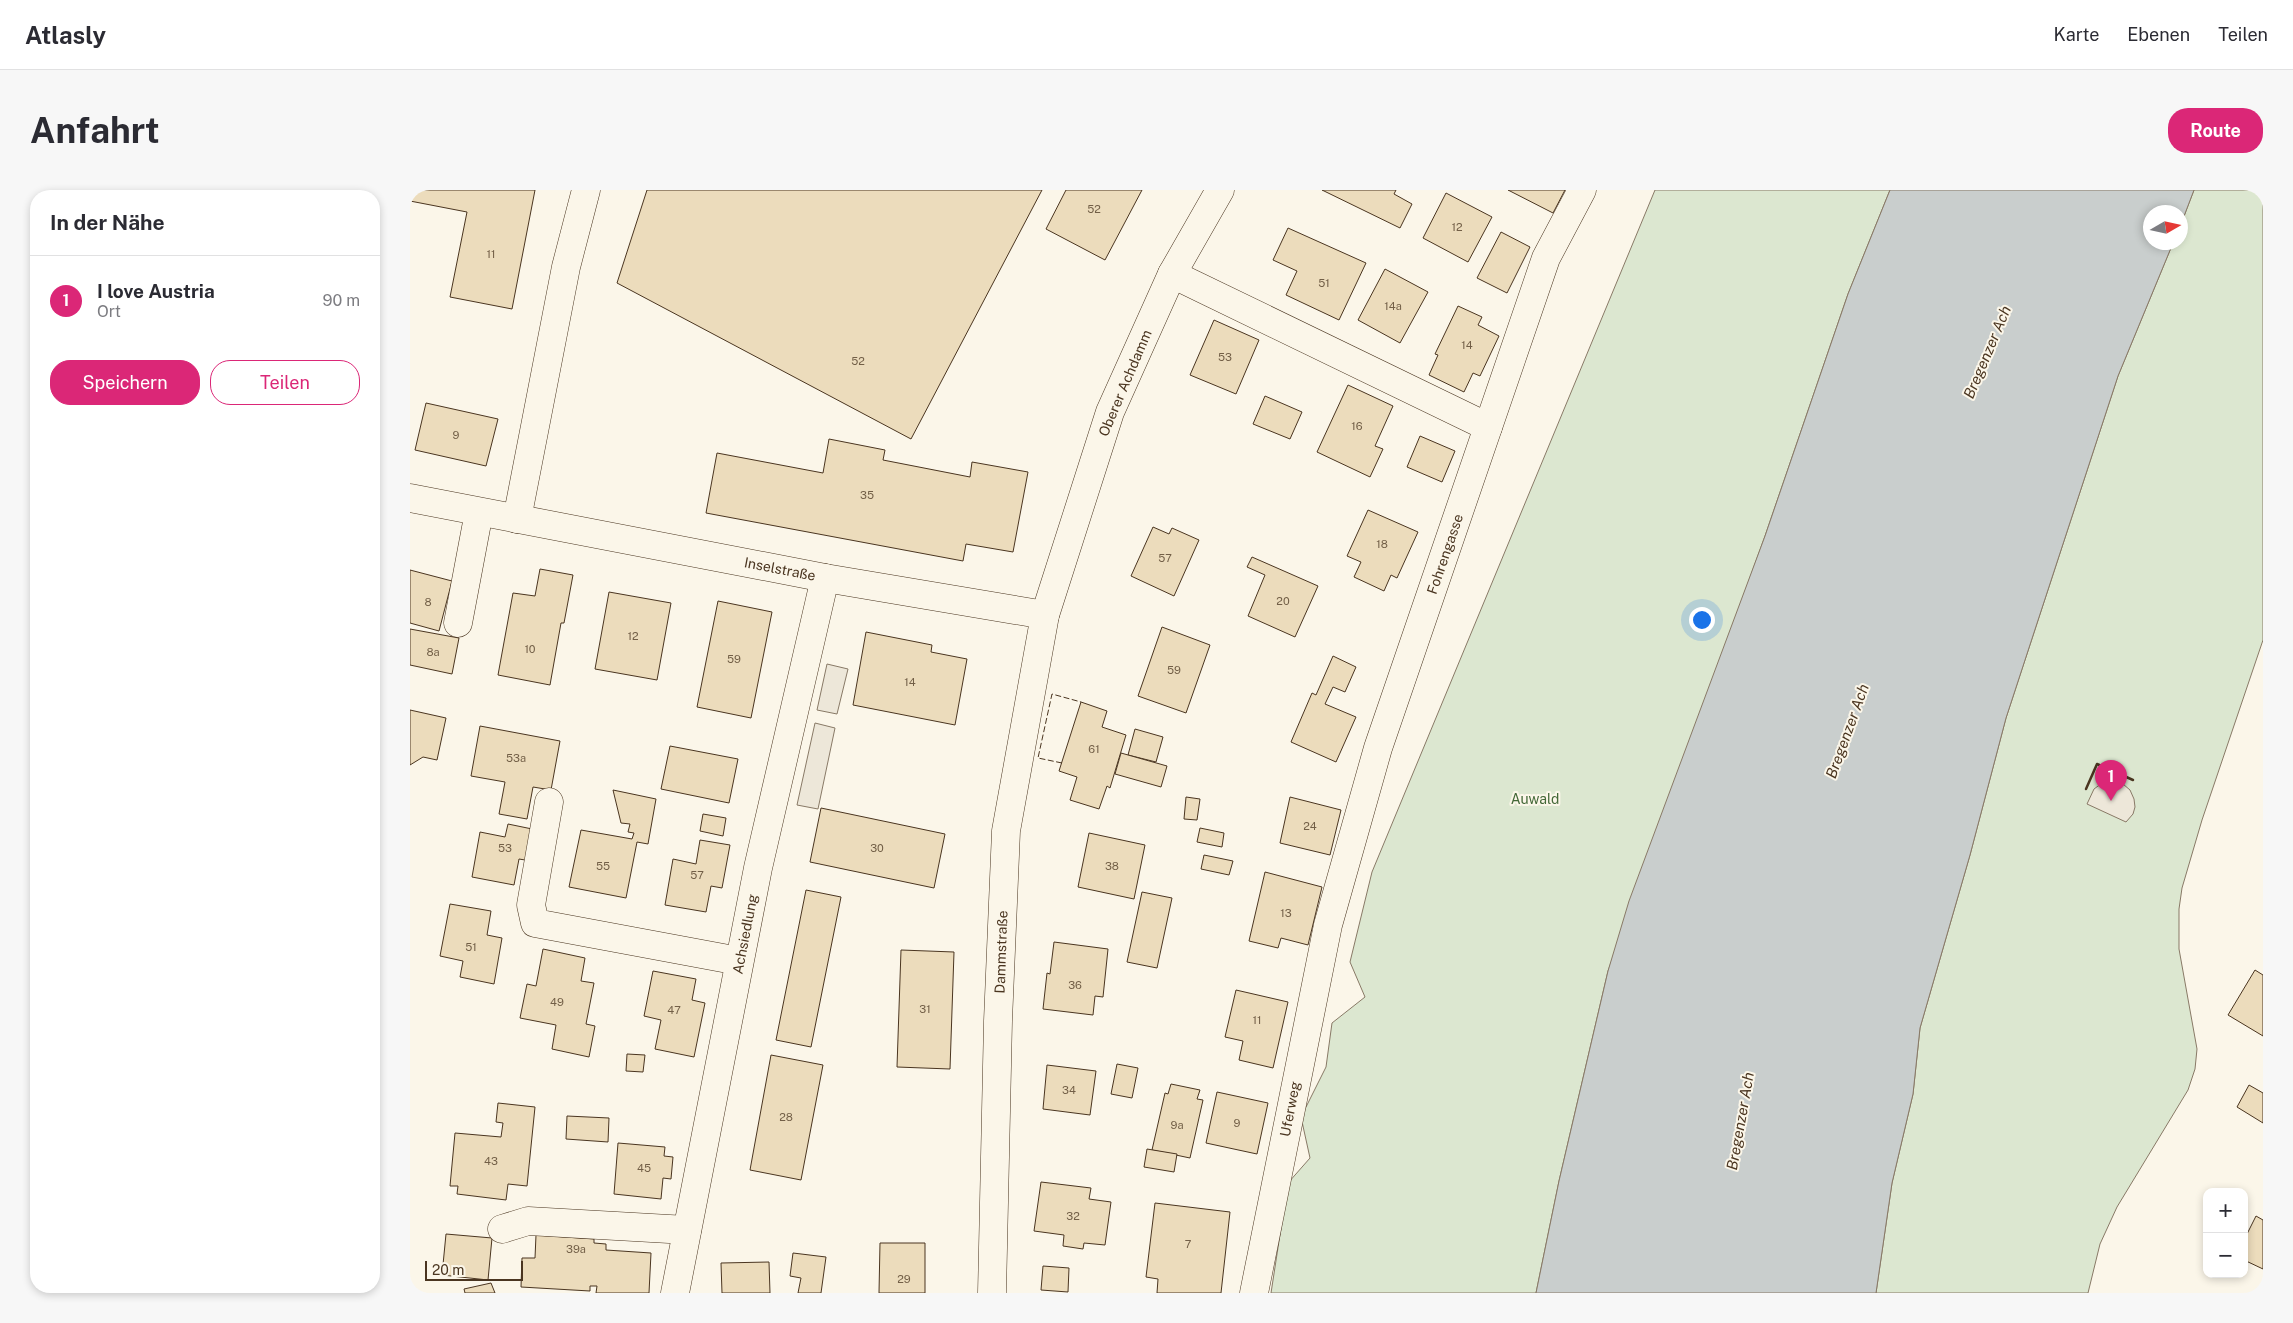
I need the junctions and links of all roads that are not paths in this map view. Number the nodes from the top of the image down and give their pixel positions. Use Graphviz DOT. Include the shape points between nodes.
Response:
graph roads {
  1 [pos="586,190"];
  2 [pos="1220,190"];
  3 [pos="1582,190"];
  4 [pos="1172,274"];
  5 [pos="1488,427"];
  6 [pos="410,498"];
  7 [pos="479,512"];
  8 [pos="517,519"];
  9 [pos="825,578"];
  10 [pos="1045,615"];
  11 [pos="458,623"];
  12 [pos="549,802"];
  13 [pos="1328,925"];
  14 [pos="739,960"];
  15 [pos="502,1229"];
  16 [pos="687,1230"];
  17 [pos="675,1293"];
  18 [pos="992,1293"];
  19 [pos="1254,1293"];
  1 -- 8 [label="street" via="566,267"];
  2 -- 4 [label="street, Oberer Achdamm"];
  3 -- 5 [label="street, Fohrengasse" via="1546,258"];
  4 -- 5 [label="street"];
  4 -- 10 [label="street, Oberer Achdamm" via="1110,412"];
  5 -- 13 [label="street, Fohrengasse" via="1378,748"];
  6 -- 7 [label="street, Inselstraße"];
  7 -- 8 [label="street, Inselstraße"];
  7 -- 11 [label="street"];
  8 -- 9 [label="street, Inselstraße"];
  9 -- 10 [label="street, Inselstraße"];
  9 -- 14 [label="street, Achsiedlung"];
  10 -- 18 [label="street, Dammstraße" via="1006,831"];
  12 -- 14 [label="street" via="531,905 535,923"];
  13 -- 19 [label="street, Uferweg"];
  14 -- 16 [label="street, Achsiedlung"];
  15 -- 16 [label="street" via="528,1221"];
  16 -- 17 [label="street, Achsiedlung"];
}
